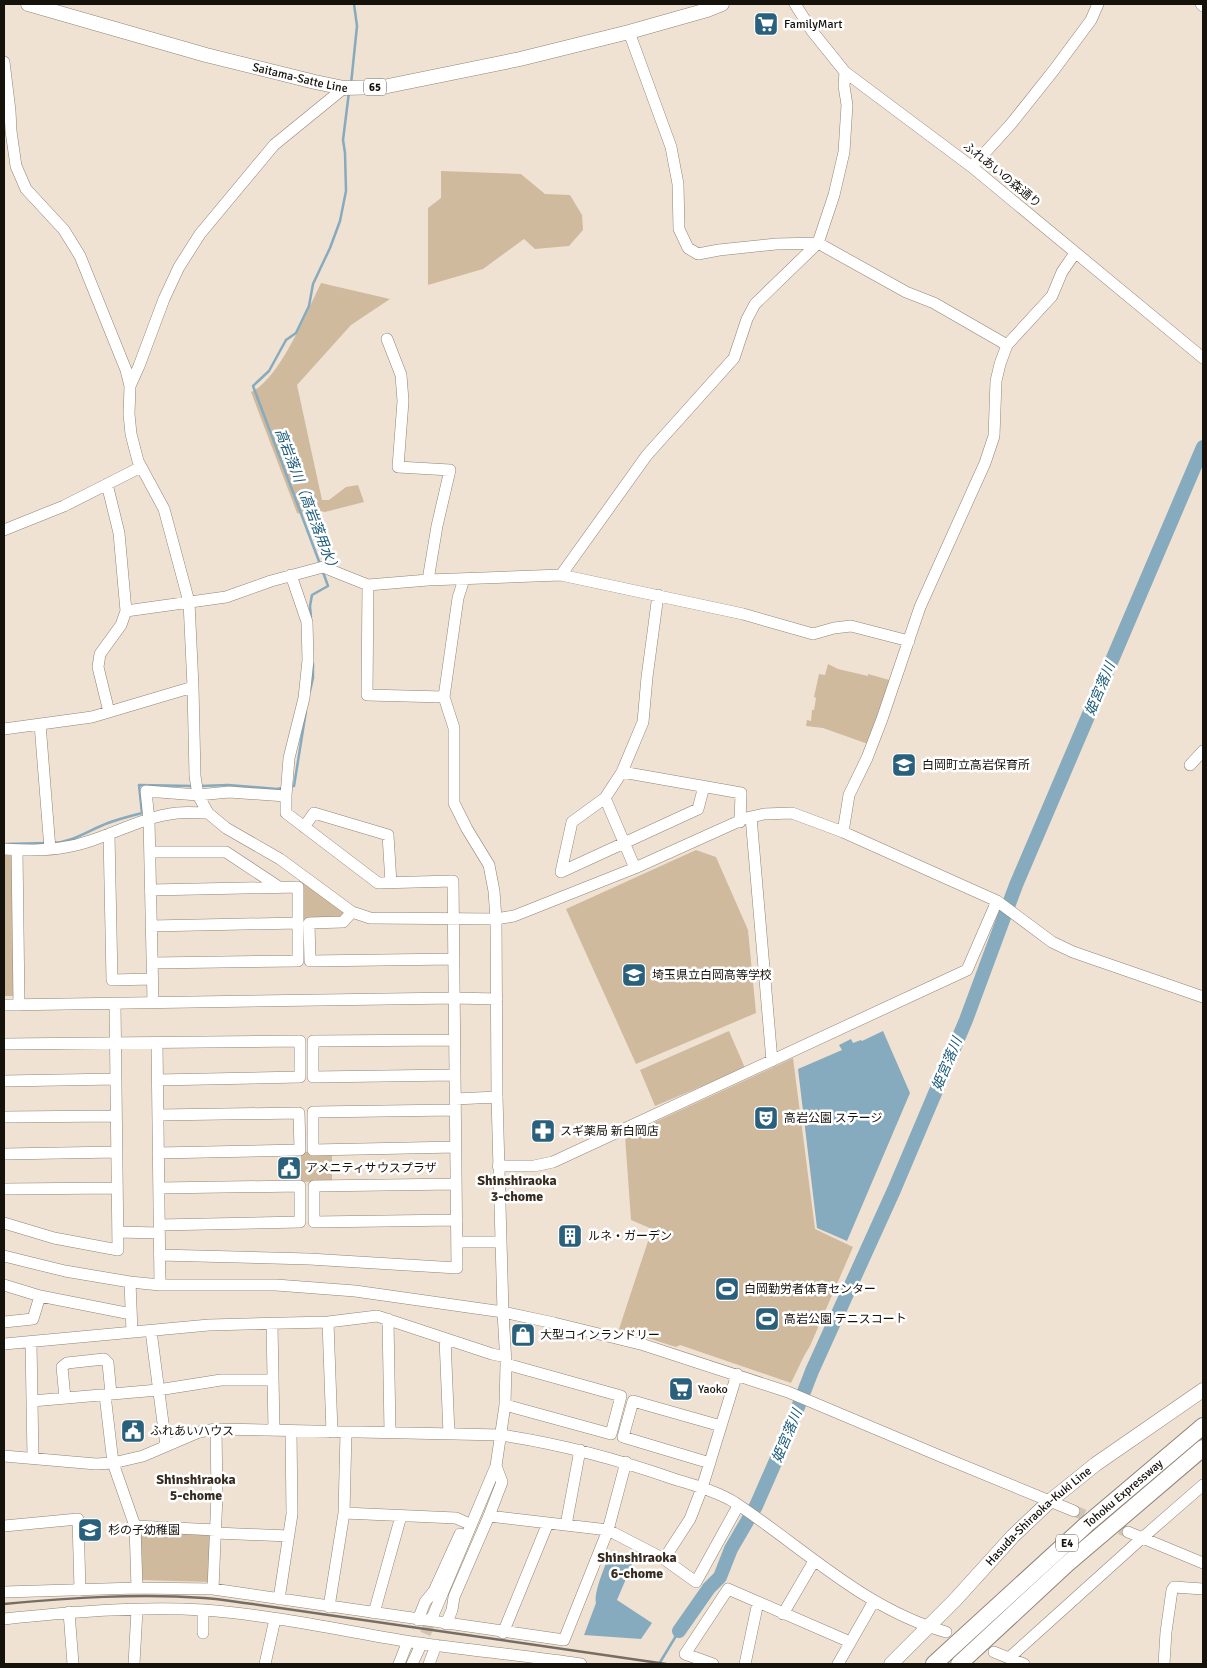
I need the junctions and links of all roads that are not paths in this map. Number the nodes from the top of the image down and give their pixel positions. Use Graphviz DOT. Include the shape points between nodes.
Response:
graph roads {
  1 [pos="28,4"];
  2 [pos="722,4"];
  3 [pos="795,4"];
  4 [pos="1098,4"];
  5 [pos="629,32"];
  6 [pos="4,62"];
  7 [pos="845,72"];
  8 [pos="344,88"];
  9 [pos="7,124"];
  10 [pos="972,167"];
  11 [pos="818,243"];
  12 [pos="1075,253"];
  13 [pos="387,339"];
  14 [pos="1007,345"];
  15 [pos="1203,358"];
  16 [pos="130,386"];
  17 [pos="141,467"];
  18 [pos="107,484"];
  19 [pos="4,530"];
  20 [pos="291,575"];
  21 [pos="561,575"];
  22 [pos="464,579"];
  23 [pos="428,580"];
  24 [pos="368,586"];
  25 [pos="658,595"];
  26 [pos="189,602"];
  27 [pos="126,611"];
  28 [pos="909,641"];
  29 [pos="193,688"];
  30 [pos="444,697"];
  31 [pos="109,712"];
  32 [pos="40,724"];
  33 [pos="4,729"];
  34 [pos="1203,751"];
  35 [pos="1190,765"];
  36 [pos="622,772"];
  37 [pos="704,786"];
  38 [pos="198,795"];
  39 [pos="286,796"];
  40 [pos="605,798"];
  41 [pos="208,813"];
  42 [pos="751,817"];
  43 [pos="149,820"];
  44 [pos="740,822"];
  45 [pos="304,827"];
  46 [pos="843,832"];
  47 [pos="109,834"];
  48 [pos="624,843"];
  49 [pos="4,849"];
  50 [pos="50,849"];
  51 [pos="17,850"];
  52 [pos="150,852"];
  53 [pos="634,868"];
  54 [pos="391,883"];
  55 [pos="279,887"];
  56 [pos="150,890"];
  57 [pos="997,901"];
  58 [pos="352,912"];
  59 [pos="453,919"];
  60 [pos="496,919"];
  61 [pos="298,923"];
  62 [pos="151,926"];
  63 [pos="454,959"];
  64 [pos="152,963"];
  65 [pos="152,979"];
  66 [pos="1203,997"];
  67 [pos="454,998"];
  68 [pos="497,998"];
  69 [pos="152,1002"];
  70 [pos="115,1004"];
  71 [pos="4,1005"];
  72 [pos="19,1005"];
  73 [pos="454,1040"];
  74 [pos="115,1043"];
  75 [pos="157,1043"];
  76 [pos="4,1044"];
  77 [pos="772,1061"];
  78 [pos="455,1075"];
  79 [pos="116,1079"];
  80 [pos="158,1080"];
  81 [pos="4,1081"];
  82 [pos="497,1097"];
  83 [pos="455,1104"];
  84 [pos="158,1115"];
  85 [pos="116,1116"];
  86 [pos="4,1117"];
  87 [pos="456,1147"];
  88 [pos="117,1152"];
  89 [pos="158,1153"];
  90 [pos="4,1154"];
  91 [pos="498,1166"];
  92 [pos="456,1184"];
  93 [pos="117,1188"];
  94 [pos="159,1188"];
  95 [pos="4,1189"];
  96 [pos="457,1220"];
  97 [pos="4,1223"];
  98 [pos="159,1229"];
  99 [pos="118,1232"];
  100 [pos="457,1242"];
  101 [pos="501,1242"];
  102 [pos="159,1255"];
  103 [pos="4,1256"];
  104 [pos="130,1282"];
  105 [pos="4,1285"];
  106 [pos="160,1285"];
  107 [pos="40,1296"];
  108 [pos="503,1312"];
  109 [pos="131,1314"];
  110 [pos="388,1319"];
  111 [pos="4,1322"];
  112 [pos="328,1322"];
  113 [pos="272,1324"];
  114 [pos="151,1331"];
  115 [pos="132,1332"];
  116 [pos="445,1339"];
  117 [pos="31,1342"];
  118 [pos="4,1344"];
  119 [pos="506,1360"];
  120 [pos="737,1374"];
  121 [pos="273,1380"];
  122 [pos="158,1390"];
  123 [pos="1203,1390"];
  124 [pos="108,1395"];
  125 [pos="65,1398"];
  126 [pos="32,1401"];
  127 [pos="505,1405"];
  128 [pos="722,1426"];
  129 [pos="1203,1426"];
  130 [pos="216,1429"];
  131 [pos="274,1430"];
  132 [pos="290,1431"];
  133 [pos="332,1432"];
  134 [pos="346,1432"];
  135 [pos="390,1432"];
  136 [pos="449,1434"];
  137 [pos="501,1435"];
  138 [pos="166,1446"];
  139 [pos="1203,1448"];
  140 [pos="580,1450"];
  141 [pos="4,1456"];
  142 [pos="33,1458"];
  143 [pos="626,1462"];
  144 [pos="113,1463"];
  145 [pos="710,1463"];
  146 [pos="496,1466"];
  147 [pos="1203,1485"];
  148 [pos="702,1488"];
  149 [pos="1050,1501"];
  150 [pos="738,1506"];
  151 [pos="1074,1511"];
  152 [pos="344,1513"];
  153 [pos="401,1516"];
  154 [pos="489,1516"];
  155 [pos="465,1522"];
  156 [pos="548,1523"];
  157 [pos="566,1525"];
  158 [pos="4,1526"];
  159 [pos="135,1526"];
  160 [pos="608,1530"];
  161 [pos="216,1531"];
  162 [pos="1128,1532"];
  163 [pos="288,1536"];
  164 [pos="1141,1538"];
  165 [pos="664,1559"];
  166 [pos="814,1561"];
  167 [pos="1203,1563"];
  168 [pos="137,1588"];
  169 [pos="213,1589"];
  170 [pos="1203,1589"];
  171 [pos="80,1590"];
  172 [pos="4,1592"];
  173 [pos="279,1599"];
  174 [pos="758,1602"];
  175 [pos="874,1602"];
  176 [pos="330,1606"];
  177 [pos="137,1610"];
  178 [pos="203,1610"];
  179 [pos="69,1612"];
  180 [pos="374,1613"];
  181 [pos="783,1614"];
  182 [pos="432,1618"];
  183 [pos="4,1619"];
  184 [pos="275,1619"];
  185 [pos="418,1620"];
  186 [pos="446,1624"];
  187 [pos="928,1627"];
  188 [pos="203,1632"];
  189 [pos="946,1632"];
  190 [pos="503,1633"];
  191 [pos="408,1641"];
  192 [pos="850,1642"];
  193 [pos="436,1645"];
  194 [pos="419,1649"];
  195 [pos="994,1652"];
  196 [pos="1009,1658"];
  197 [pos="527,1660"];
  198 [pos="73,1664"];
  199 [pos="134,1664"];
  200 [pos="265,1664"];
  201 [pos="399,1664"];
  202 [pos="412,1664"];
  203 [pos="429,1664"];
  204 [pos="581,1664"];
  205 [pos="713,1664"];
  206 [pos="745,1664"];
  207 [pos="838,1664"];
  208 [pos="891,1664"];
  209 [pos="934,1664"];
  210 [pos="959,1664"];
  211 [pos="1024,1664"];
  212 [pos="1164,1664"];
  1 -- 8 [label="main road, Saitama-Satte Line / 65" via="206,55"];
  2 -- 5 [label="main road, Saitama-Satte Line / 65"];
  3 -- 7 [label="street, ふれあいの森通り"];
  4 -- 10 [label="street" via="1091,20 1054,70"];
  5 -- 8 [label="main road, Saitama-Satte Line / 65" via="520,59 383,87"];
  5 -- 11 [label="street" via="671,147 678,184 679,229 688,248 698,254 766,245"];
  6 -- 9 [label="street"];
  7 -- 10 [label="street, ふれあいの森通り"];
  7 -- 11 [label="street" via="848,105 844,152"];
  8 -- 16 [label="street" via="274,145 200,234 179,267"];
  9 -- 16 [label="street" via="21,179 26,189 64,230 80,256"];
  10 -- 12 [label="street, ふれあいの森通り"];
  11 -- 14 [label="street"];
  11 -- 21 [label="street" via="755,304 734,358 647,455"];
  12 -- 14 [label="street" via="1062,272 1052,296"];
  12 -- 15 [label="street, ふれあいの森通り"];
  13 -- 23 [label="street" via="401,375 404,401 398,467 450,470"];
  14 -- 28 [label="street" via="996,381 994,436 920,607"];
  16 -- 17 [label="street" via="131,434"];
  17 -- 18 [label="street"];
  17 -- 26 [label="street" via="164,509"];
  18 -- 19 [label="street" via="64,506"];
  18 -- 27 [label="street" via="119,533"];
  20 -- 24 [label="street" via="324,567"];
  20 -- 26 [label="street" via="226,597"];
  20 -- 39 [label="street" via="307,622 308,660"];
  21 -- 22 [label="street"];
  21 -- 25 [label="street"];
  22 -- 23 [label="street"];
  22 -- 30 [label="street" via="458,598"];
  23 -- 24 [label="street"];
  24 -- 30 [label="street" via="367,696"];
  25 -- 28 [label="street" via="813,634 851,626"];
  25 -- 36 [label="street" via="643,722"];
  26 -- 27 [label="street"];
  26 -- 29 [label="street"];
  27 -- 31 [label="street" via="121,625 100,654 98,667"];
  28 -- 46 [label="street" via="870,750 849,795"];
  29 -- 31 [label="street"];
  29 -- 38 [label="street"];
  30 -- 60 [label="street" via="454,728 454,802 489,865"];
  31 -- 32 [label="street"];
  32 -- 33 [label="street"];
  32 -- 50 [label="street"];
  34 -- 35 [label="street"];
  36 -- 37 [label="street"];
  36 -- 40 [label="street"];
  37 -- 44 [label="street" via="741,794"];
  37 -- 48 [label="street" via="698,809"];
  38 -- 39 [label="street" via="229,792"];
  38 -- 41 [label="street"];
  38 -- 43 [label="street" via="146,791"];
  39 -- 45 [label="street" via="286,813"];
  40 -- 48 [label="street"];
  40 -- 48 [label="street" via="572,822 561,872"];
  41 -- 43 [label="street" via="176,813"];
  41 -- 58 [label="street"];
  42 -- 44 [label="street"];
  42 -- 46 [label="street" via="792,813"];
  42 -- 77 [label="street"];
  43 -- 47 [label="street"];
  43 -- 52 [label="street"];
  44 -- 53 [label="street"];
  45 -- 54 [label="street" via="378,883"];
  45 -- 54 [label="street" via="314,812 388,835"];
  46 -- 57 [label="street"];
  47 -- 50 [label="street"];
  47 -- 65 [label="street" via="112,980"];
  48 -- 53 [label="street"];
  49 -- 51 [label="street"];
  50 -- 51 [label="street"];
  51 -- 72 [label="street"];
  52 -- 55 [label="street" via="226,852"];
  52 -- 56 [label="street"];
  53 -- 60 [label="street" via="514,916"];
  54 -- 59 [label="street" via="452,881"];
  55 -- 56 [label="street"];
  55 -- 61 [label="street" via="298,887"];
  56 -- 62 [label="street"];
  57 -- 66 [label="street" via="1052,942 1073,952"];
  57 -- 77 [label="street" via="967,970"];
  58 -- 59 [label="street" via="384,919"];
  58 -- 63 [label="street" via="343,922 309,923 310,961"];
  59 -- 60 [label="street"];
  59 -- 63 [label="street"];
  60 -- 68 [label="street"];
  61 -- 62 [label="street"];
  61 -- 64 [label="street" via="298,961"];
  62 -- 64 [label="street"];
  63 -- 67 [label="street"];
  64 -- 65 [label="street"];
  65 -- 69 [label="street"];
  67 -- 68 [label="street"];
  67 -- 69 [label="street"];
  67 -- 73 [label="street"];
  68 -- 82 [label="street"];
  69 -- 70 [label="street"];
  70 -- 72 [label="street"];
  70 -- 74 [label="street"];
  71 -- 72 [label="street"];
  73 -- 78 [label="street"];
  73 -- 78 [label="street" via="312,1041 313,1077"];
  74 -- 75 [label="street"];
  74 -- 76 [label="street"];
  74 -- 79 [label="street"];
  75 -- 80 [label="street"];
  75 -- 80 [label="street" via="300,1041 300,1077"];
  77 -- 91 [label="street" via="553,1162 534,1166"];
  78 -- 83 [label="street"];
  79 -- 81 [label="street"];
  79 -- 85 [label="street"];
  80 -- 84 [label="street"];
  82 -- 83 [label="street"];
  82 -- 91 [label="street"];
  83 -- 87 [label="street"];
  83 -- 87 [label="street" via="313,1112 313,1150"];
  84 -- 89 [label="street"];
  84 -- 89 [label="street" via="299,1113 300,1131 300,1150"];
  85 -- 86 [label="street"];
  85 -- 88 [label="street"];
  87 -- 92 [label="street"];
  88 -- 90 [label="street"];
  88 -- 93 [label="street"];
  89 -- 94 [label="street"];
  91 -- 101 [label="street"];
  92 -- 96 [label="street"];
  92 -- 96 [label="street" via="314,1186 314,1222"];
  93 -- 95 [label="street"];
  93 -- 99 [label="street"];
  94 -- 98 [label="street"];
  94 -- 98 [label="street" via="300,1186 300,1222"];
  96 -- 100 [label="street"];
  97 -- 99 [label="street" via="54,1238 118,1250"];
  98 -- 99 [label="street"];
  98 -- 102 [label="street"];
  100 -- 101 [label="street"];
  100 -- 102 [label="street" via="457,1268 309,1259"];
  101 -- 108 [label="street"];
  102 -- 106 [label="street"];
  103 -- 104 [label="street"];
  104 -- 106 [label="street"];
  104 -- 109 [label="street"];
  105 -- 107 [label="street"];
  106 -- 108 [label="street" via="276,1285 355,1291"];
  107 -- 109 [label="street"];
  107 -- 111 [label="street" via="33,1319"];
  108 -- 119 [label="street"];
  108 -- 120 [label="street" via="644,1345"];
  109 -- 115 [label="street"];
  110 -- 112 [label="street" via="377,1316"];
  110 -- 116 [label="street"];
  110 -- 135 [label="street"];
  112 -- 113 [label="street"];
  112 -- 133 [label="street"];
  113 -- 114 [label="street" via="209,1325"];
  113 -- 121 [label="street"];
  114 -- 115 [label="street"];
  114 -- 122 [label="street"];
  115 -- 117 [label="street"];
  116 -- 119 [label="street"];
  116 -- 136 [label="street"];
  117 -- 118 [label="street"];
  117 -- 126 [label="street"];
  119 -- 127 [label="street"];
  119 -- 127 [label="street" via="622,1396 611,1434"];
  120 -- 128 [label="street"];
  120 -- 149 [label="street" via="791,1393"];
  121 -- 122 [label="street" via="221,1380"];
  121 -- 131 [label="street"];
  122 -- 124 [label="street"];
  122 -- 138 [label="street"];
  123 -- 149 [label="main road, Hasuda-Shiraoka-Kuki Line" via="1096,1464"];
  124 -- 125 [label="street"];
  124 -- 125 [label="street" via="108,1363 104,1360 67,1363 62,1368"];
  124 -- 144 [label="street"];
  125 -- 126 [label="street"];
  126 -- 142 [label="street"];
  127 -- 137 [label="street"];
  128 -- 145 [label="street"];
  128 -- 145 [label="street" via="633,1401 623,1437"];
  129 -- 209 [label="highway, Tohoku Expressway / E4" via="1086,1525"];
  130 -- 131 [label="street"];
  130 -- 138 [label="street" via="198,1432"];
  130 -- 161 [label="street"];
  131 -- 132 [label="street"];
  132 -- 133 [label="street"];
  132 -- 163 [label="street" via="292,1514"];
  133 -- 134 [label="street"];
  134 -- 135 [label="street"];
  134 -- 152 [label="street"];
  135 -- 136 [label="street"];
  136 -- 137 [label="street"];
  137 -- 140 [label="street"];
  137 -- 146 [label="street"];
  138 -- 144 [label="street"];
  139 -- 210 [label="highway, Tohoku Expressway / E4" via="1067,1564"];
  140 -- 143 [label="street"];
  140 -- 157 [label="street"];
  141 -- 142 [label="street"];
  142 -- 144 [label="street"];
  143 -- 148 [label="street"];
  143 -- 160 [label="street"];
  144 -- 159 [label="street"];
  145 -- 148 [label="street"];
  146 -- 154 [label="street" via="502,1482"];
  146 -- 155 [label="street" via="485,1474"];
  146 -- 182 [label="street"];
  147 -- 164 [label="street"];
  148 -- 150 [label="street"];
  148 -- 165 [label="street" via="690,1519"];
  149 -- 151 [label="street"];
  149 -- 187 [label="main road, Hasuda-Shiraoka-Kuki Line"];
  150 -- 165 [label="street" via="696,1582"];
  150 -- 166 [label="street"];
  152 -- 153 [label="street"];
  152 -- 176 [label="street"];
  153 -- 155 [label="street" via="456,1518"];
  153 -- 180 [label="street"];
  154 -- 156 [label="street"];
  154 -- 186 [label="street" via="454,1597"];
  155 -- 185 [label="street"];
  156 -- 157 [label="street"];
  156 -- 190 [label="street"];
  157 -- 160 [label="street"];
  158 -- 171 [label="street" via="78,1519"];
  159 -- 161 [label="street"];
  159 -- 168 [label="street"];
  160 -- 165 [label="street"];
  160 -- 190 [label="street" via="564,1640"];
  161 -- 163 [label="street"];
  161 -- 169 [label="street"];
  162 -- 164 [label="street"];
  163 -- 173 [label="street"];
  164 -- 167 [label="street"];
  164 -- 196 [label="street"];
  166 -- 175 [label="street"];
  166 -- 181 [label="street"];
  168 -- 169 [label="street"];
  168 -- 171 [label="street"];
  169 -- 173 [label="street"];
  170 -- 212 [label="street" via="1174,1587 1172,1590"];
  171 -- 172 [label="street"];
  173 -- 176 [label="street"];
  174 -- 181 [label="street"];
  174 -- 205 [label="street" via="728,1589 685,1654"];
  174 -- 206 [label="street"];
  175 -- 187 [label="street"];
  175 -- 192 [label="street"];
  176 -- 180 [label="street"];
  177 -- 178 [label="street"];
  177 -- 179 [label="street"];
  177 -- 199 [label="street"];
  178 -- 184 [label="street"];
  178 -- 188 [label="street"];
  179 -- 183 [label="street"];
  179 -- 198 [label="street"];
  180 -- 185 [label="street"];
  181 -- 192 [label="street"];
  184 -- 191 [label="street"];
  184 -- 200 [label="street"];
  185 -- 186 [label="street"];
  186 -- 190 [label="street"];
  187 -- 189 [label="street"];
  187 -- 208 [label="main road, Hasuda-Shiraoka-Kuki Line"];
  191 -- 193 [label="street"];
  191 -- 201 [label="street"];
  192 -- 207 [label="street"];
  193 -- 197 [label="street"];
  193 -- 203 [label="street"];
  194 -- 202 [label="street"];
  195 -- 196 [label="street"];
  196 -- 211 [label="street"];
  197 -- 204 [label="street"];
}
